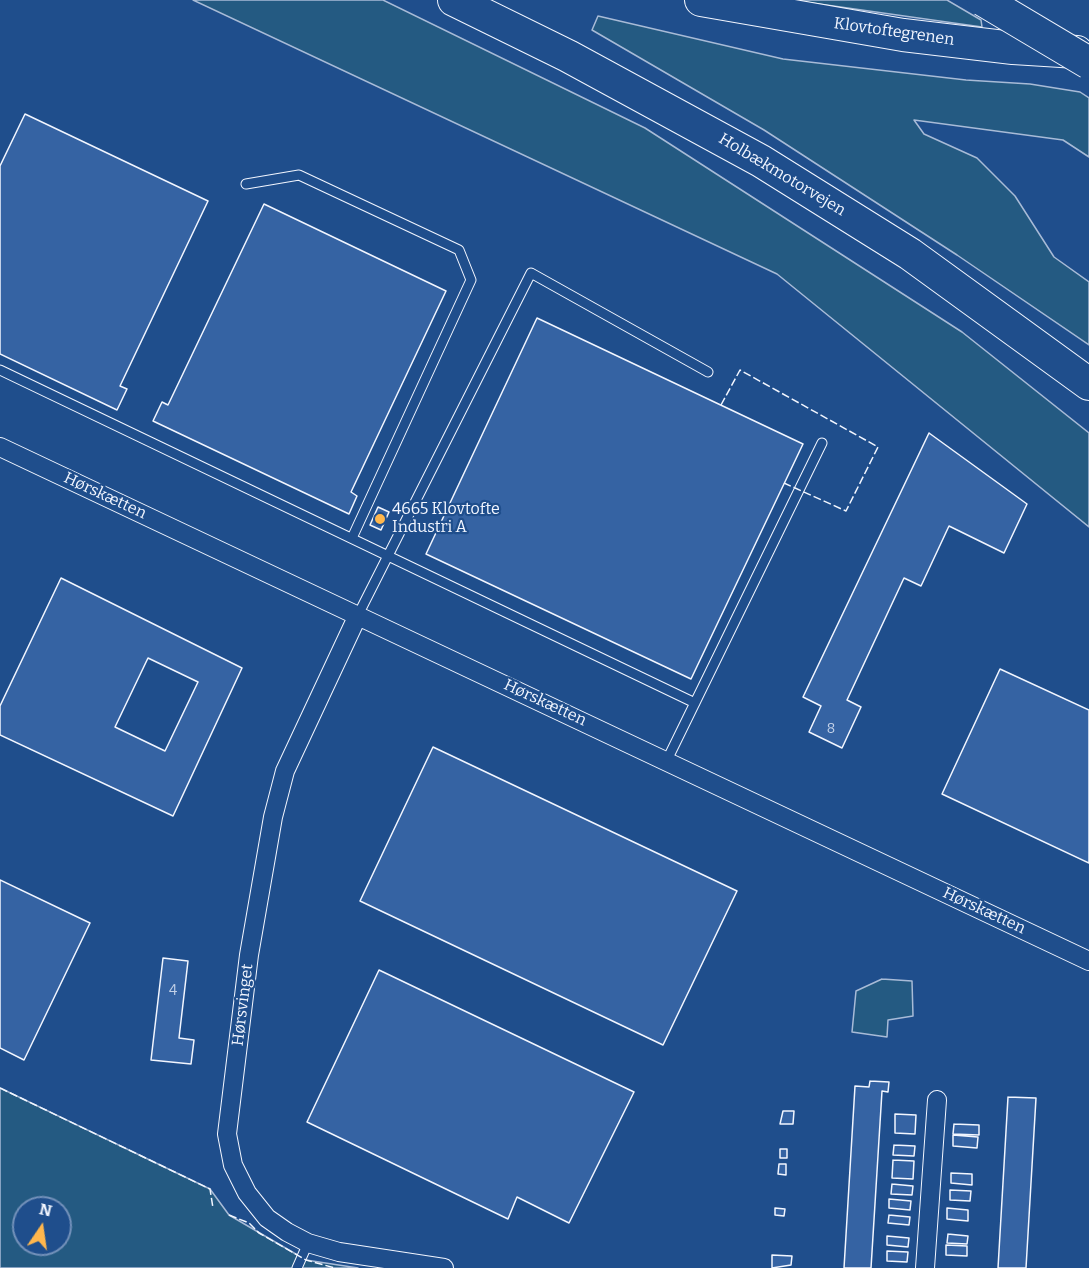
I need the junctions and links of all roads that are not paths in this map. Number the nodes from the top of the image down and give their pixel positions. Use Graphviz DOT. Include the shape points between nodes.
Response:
graph roads {
  1 [pos="454,0"];
  2 [pos="701,0"];
  3 [pos="983,0"];
  4 [pos="1089,53"];
  5 [pos="1089,63"];
  6 [pos="246,184"];
  7 [pos="0,370"];
  8 [pos="708,372"];
  9 [pos="1089,384"];
  10 [pos="822,443"];
  11 [pos="0,447"];
  12 [pos="352,538"];
  13 [pos="389,555"];
  14 [pos="358,615"];
  15 [pos="695,703"];
  16 [pos="667,760"];
  17 [pos="1089,961"];
  18 [pos="937,1100"];
  19 [pos="308,1243"];
  20 [pos="297,1268"];
  21 [pos="444,1268"];
  22 [pos="926,1268"];
  1 -- 9 [label="highway, Holbækmotorvejen" via="618,82 780,172 910,254"];
  2 -- 4 [label="highway, Klovtoftegrenen" via="903,34"];
  3 -- 5 [label="highway, bridge"];
  6 -- 12 [label="lane" via="298,175 459,250 471,280"];
  7 -- 12 [label="lane"];
  8 -- 13 [label="lane" via="531,273"];
  10 -- 15 [label="lane"];
  11 -- 14 [label="street, Hørskætten"];
  12 -- 13 [label="lane"];
  13 -- 14 [label="lane"];
  13 -- 15 [label="lane"];
  14 -- 16 [label="street, Hørskætten"];
  14 -- 19 [label="street, Hørsvinget" via="285,771 273,817 249,955 227,1134 233,1165 247,1193 267,1218"];
  15 -- 16 [label="lane"];
  16 -- 17 [label="street, Hørskætten"];
  18 -- 22 [label="street"];
  19 -- 20 [label="lane"];
  19 -- 21 [label="street, Hørsvinget" via="369,1258"];
}
